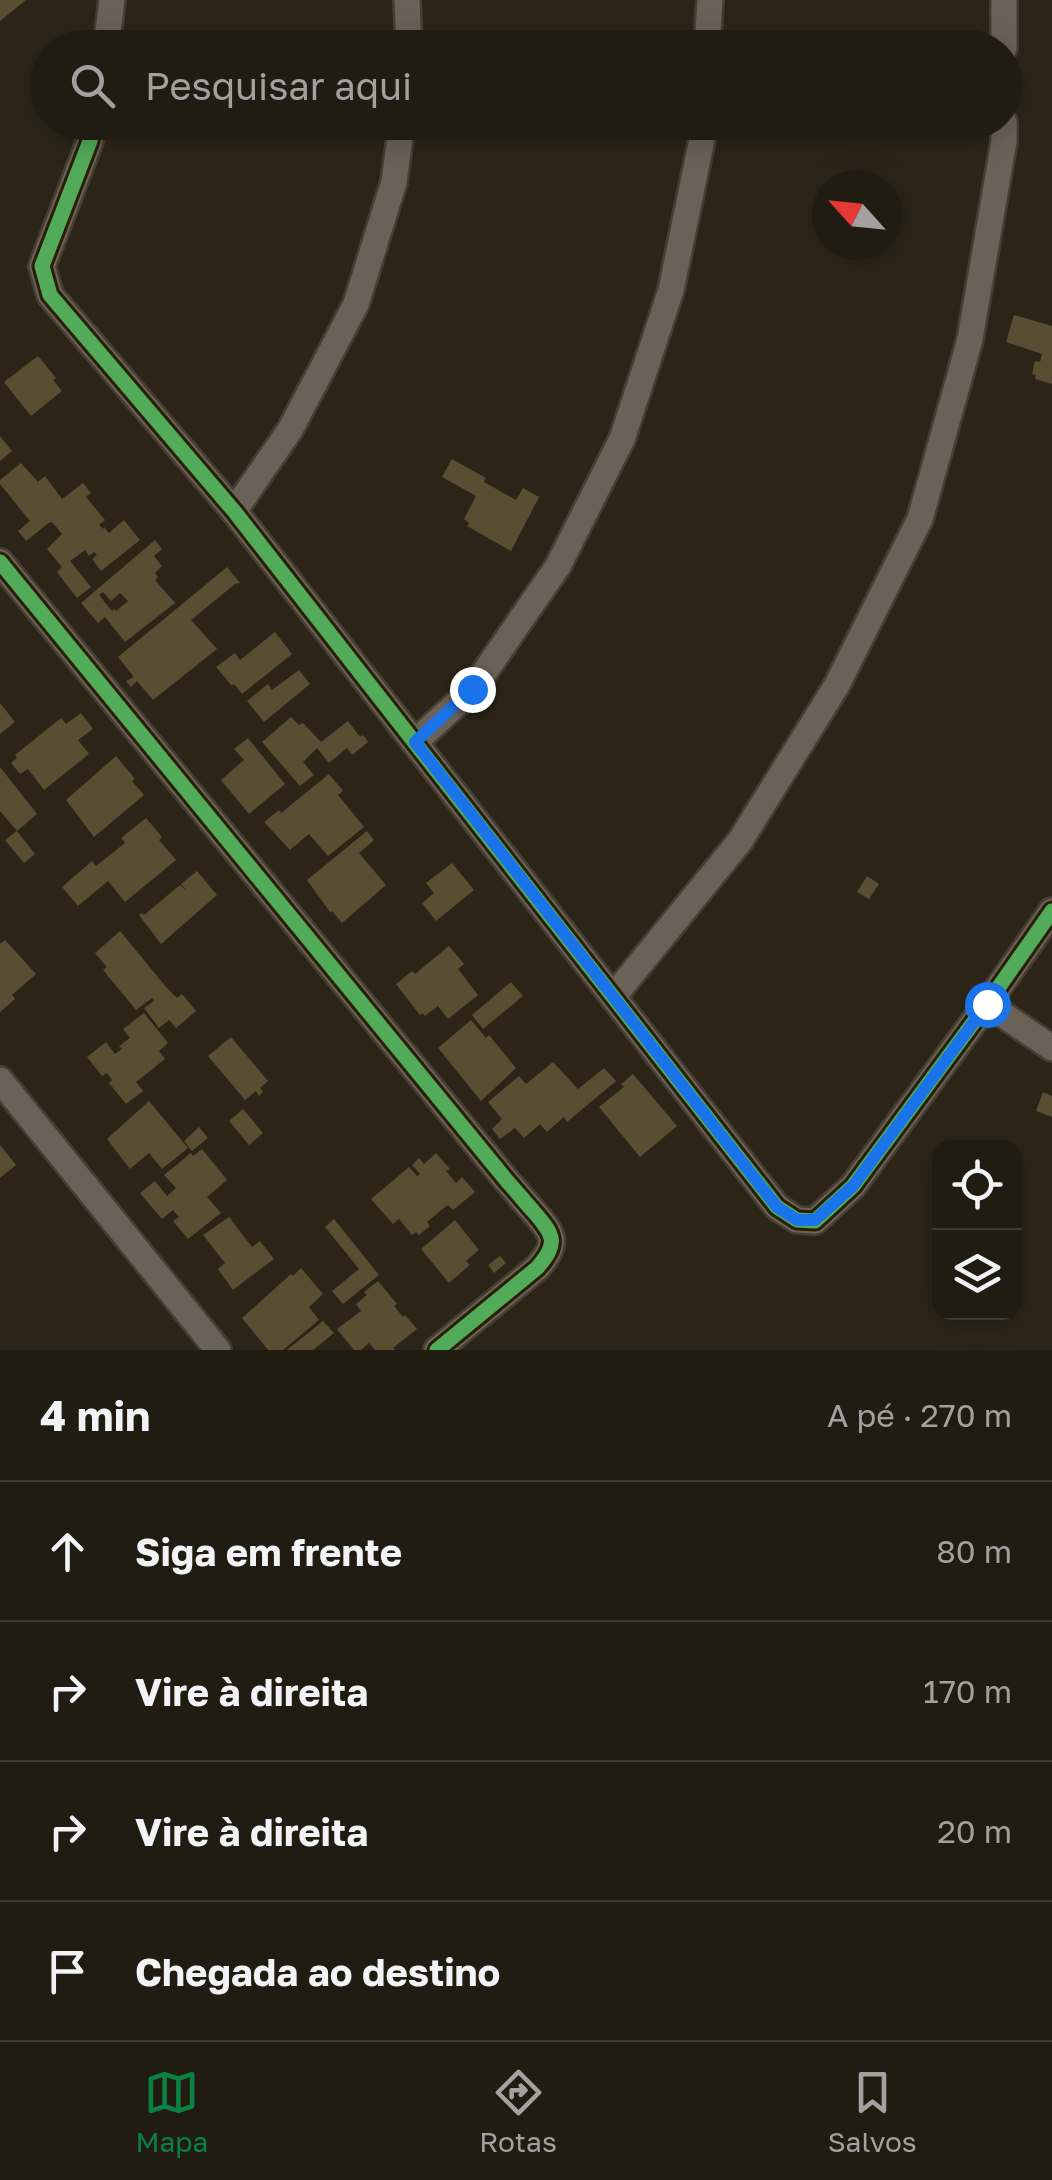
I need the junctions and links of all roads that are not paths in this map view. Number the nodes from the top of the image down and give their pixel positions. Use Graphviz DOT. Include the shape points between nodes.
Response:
graph roads {
  1 [pos="112,0"];
  2 [pos="407,0"];
  3 [pos="710,0"];
  4 [pos="1004,0"];
  5 [pos="108,30"];
  6 [pos="408,30"];
  7 [pos="709,30"];
  8 [pos="1004,30"];
  9 [pos="90,140"];
  10 [pos="400,140"];
  11 [pos="702,140"];
  12 [pos="1004,140"];
  13 [pos="234,511"];
  14 [pos="0,562"];
  15 [pos="415,742"];
  16 [pos="1052,911"];
  17 [pos="614,997"];
  18 [pos="987,1004"];
  19 [pos="1052,1048"];
  20 [pos="0,1080"];
  21 [pos="218,1350"];
  22 [pos="436,1350"];
  1 -- 5 [label="street"];
  2 -- 6 [label="street"];
  3 -- 7 [label="street"];
  4 -- 8 [label="street"];
  9 -- 13 [label="street" via="42,266 50,295"];
  10 -- 13 [label="street" via="394,182 356,304 290,430"];
  11 -- 15 [label="street" via="671,290 622,439 558,566 472,689"];
  12 -- 17 [label="street" via="970,338 920,518 838,685 740,841"];
  13 -- 15 [label="street"];
  14 -- 22 [label="street" via="548,1227 552,1243 537,1268"];
  15 -- 17 [label="street"];
  16 -- 18 [label="street"];
  17 -- 18 [label="street" via="777,1207 797,1220 815,1220 853,1186"];
  18 -- 19 [label="street"];
  20 -- 21 [label="street"];
}
